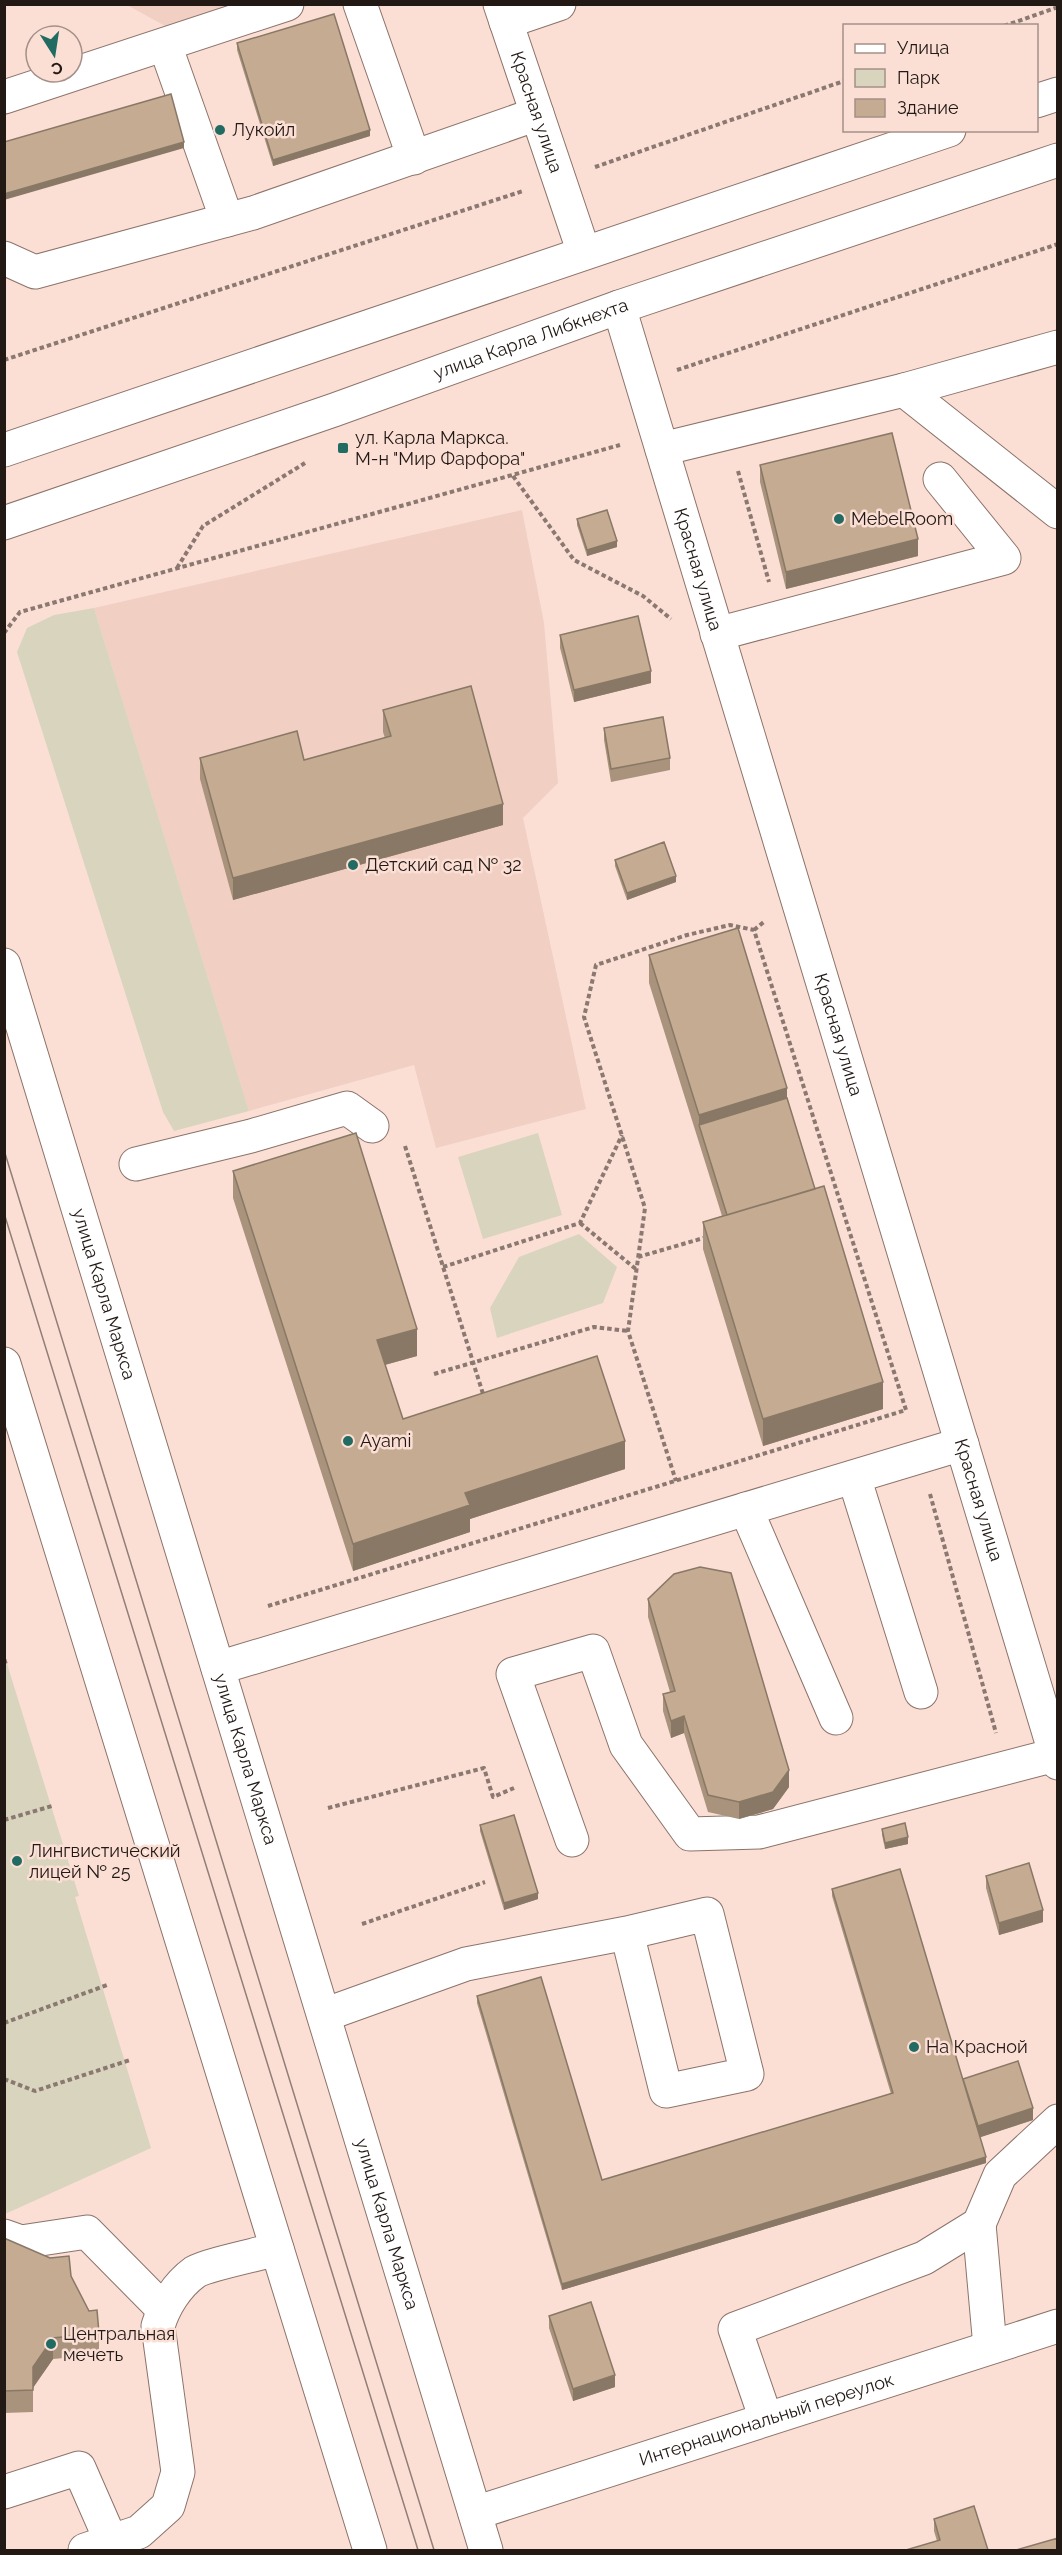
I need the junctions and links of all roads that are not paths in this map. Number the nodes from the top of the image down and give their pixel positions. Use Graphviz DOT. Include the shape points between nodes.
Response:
graph roads {
  1 [pos="287,4"];
  2 [pos="360,4"];
  3 [pos="559,4"];
  4 [pos="503,14"];
  5 [pos="165,45"];
  6 [pos="1058,94"];
  7 [pos="4,97"];
  8 [pos="1038,100"];
  9 [pos="537,114"];
  10 [pos="943,132"];
  11 [pos="414,158"];
  12 [pos="1058,160"];
  13 [pos="227,220"];
  14 [pos="584,253"];
  15 [pos="4,258"];
  16 [pos="619,307"];
  17 [pos="1058,347"];
  18 [pos="904,390"];
  19 [pos="662,449"];
  20 [pos="4,450"];
  21 [pos="940,479"];
  22 [pos="1058,512"];
  23 [pos="4,523"];
  24 [pos="714,624"];
  25 [pos="4,965"];
  26 [pos="372,1126"];
  27 [pos="136,1164"];
  28 [pos="4,1364"];
  29 [pos="962,1444"];
  30 [pos="854,1477"];
  31 [pos="746,1509"];
  32 [pos="218,1668"];
  33 [pos="1047,1688"];
  34 [pos="921,1692"];
  35 [pos="836,1718"];
  36 [pos="1056,1759"];
  37 [pos="572,1840"];
  38 [pos="627,1933"];
  39 [pos="324,2015"];
  40 [pos="1058,2121"];
  41 [pos="979,2224"];
  42 [pos="4,2236"];
  43 [pos="277,2249"];
  44 [pos="163,2309"];
  45 [pos="1058,2326"];
  46 [pos="990,2348"];
  47 [pos="766,2419"];
  48 [pos="4,2492"];
  49 [pos="475,2513"];
  50 [pos="98,2546"];
  51 [pos="370,2550"];
  52 [pos="486,2550"];
  1 -- 5 [label="main road"];
  2 -- 11 [label="main road"];
  3 -- 4 [label="main road"];
  4 -- 9 [label="main road, Красная улица"];
  5 -- 7 [label="main road"];
  5 -- 13 [label="main road"];
  6 -- 8 [label="main road"];
  9 -- 11 [label="main road"];
  9 -- 14 [label="main road, Красная улица"];
  10 -- 14 [label="main road"];
  11 -- 13 [label="main road"];
  12 -- 16 [label="main road, улица Карла Либкнехта"];
  13 -- 15 [label="main road" via="34,272"];
  14 -- 20 [label="main road"];
  16 -- 19 [label="main road, Красная улица"];
  16 -- 23 [label="main road, улица Карла Либкнехта"];
  17 -- 18 [label="main road"];
  18 -- 19 [label="main road"];
  18 -- 22 [label="main road"];
  19 -- 24 [label="main road, Красная улица"];
  21 -- 24 [label="main road" via="1004,558 779,617"];
  24 -- 29 [label="main road, Красная улица"];
  25 -- 32 [label="main road, улица Карла Маркса"];
  26 -- 27 [label="main road" via="347,1108"];
  28 -- 43 [label="main road"];
  29 -- 30 [label="main road"];
  29 -- 33 [label="main road, Красная улица"];
  30 -- 31 [label="main road"];
  30 -- 34 [label="main road"];
  31 -- 32 [label="main road"];
  31 -- 35 [label="main road"];
  32 -- 39 [label="main road, улица Карла Маркса"];
  33 -- 36 [label="main road, Красная улица"];
  36 -- 37 [label="main road" via="759,1832 690,1834 626,1745 592,1651 513,1674"];
  38 -- 38 [label="main road" via="666,2091 747,2074 707,1914"];
  38 -- 39 [label="main road" via="466,1964"];
  39 -- 49 [label="main road, улица Карла Маркса"];
  40 -- 41 [label="main road" via="1000,2175"];
  41 -- 46 [label="main road"];
  41 -- 47 [label="main road" via="924,2258 735,2330"];
  42 -- 44 [label="main road" via="21,2242 87,2232"];
  43 -- 44 [label="main road" via="196,2271"];
  43 -- 51 [label="main road"];
  44 -- 50 [label="main road" via="158,2326 178,2472 168,2506 139,2532"];
  45 -- 46 [label="main road, Интернациональный переулок"];
  46 -- 47 [label="main road, Интернациональный переулок"];
  47 -- 49 [label="main road, Интернациональный переулок"];
  48 -- 50 [label="main road" via="79,2468"];
  49 -- 52 [label="main road, улица Карла Маркса"];
}
